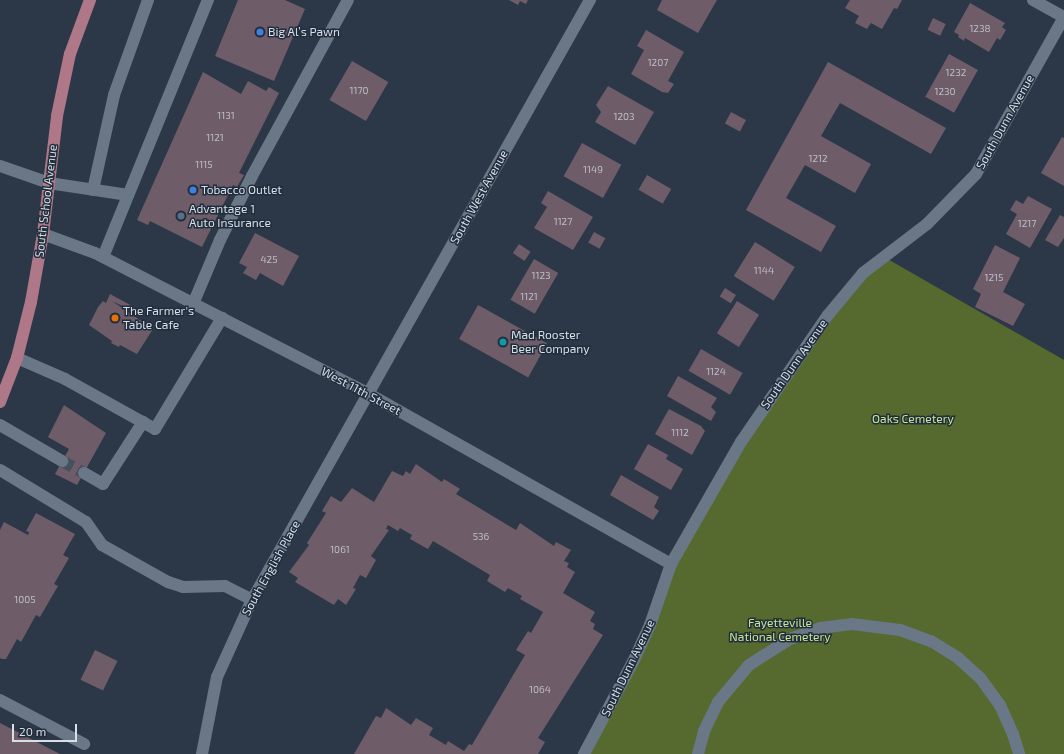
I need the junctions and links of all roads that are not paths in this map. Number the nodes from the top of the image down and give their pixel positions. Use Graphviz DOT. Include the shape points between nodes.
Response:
graph roads {
  1 [pos="90,0"];
  2 [pos="148,0"];
  3 [pos="208,0"];
  4 [pos="348,0"];
  5 [pos="590,0"];
  6 [pos="1033,0"];
  7 [pos="1064,17"];
  8 [pos="0,166"];
  9 [pos="49,183"];
  10 [pos="93,190"];
  11 [pos="128,195"];
  12 [pos="43,234"];
  13 [pos="103,257"];
  14 [pos="193,304"];
  15 [pos="222,318"];
  16 [pos="17,358"];
  17 [pos="369,394"];
  18 [pos="0,402"];
  19 [pos="143,422"];
  20 [pos="0,425"];
  21 [pos="62,461"];
  22 [pos="0,470"];
  23 [pos="84,473"];
  24 [pos="671,564"];
  25 [pos="252,600"];
  26 [pos="0,700"];
  27 [pos="84,744"];
  28 [pos="202,754"];
  29 [pos="584,754"];
  30 [pos="698,754"];
  31 [pos="1019,754"];
  1 -- 9 [label="main road, South School Avenue" via="70,54 57,116"];
  2 -- 10 [label="street" via="114,95"];
  3 -- 11 [label="street"];
  4 -- 14 [label="street" via="252,176 220,240"];
  5 -- 17 [label="street, South West Avenue"];
  6 -- 7 [label="street"];
  7 -- 24 [label="street, South Dunn Avenue" via="976,174 927,224 863,273 828,316 741,442"];
  8 -- 9 [label="street"];
  9 -- 10 [label="street"];
  9 -- 12 [label="main road, South School Avenue"];
  10 -- 11 [label="street"];
  11 -- 13 [label="street"];
  12 -- 13 [label="street, West 11th Street"];
  12 -- 16 [label="main road, South School Avenue" via="31,302"];
  13 -- 14 [label="street, West 11th Street"];
  14 -- 15 [label="street, West 11th Street"];
  15 -- 17 [label="street, West 11th Street"];
  15 -- 19 [label="street" via="155,429"];
  16 -- 18 [label="main road, South School Avenue"];
  16 -- 19 [label="street" via="65,379"];
  17 -- 24 [label="street, West 11th Street"];
  17 -- 25 [label="street, South English Place"];
  19 -- 23 [label="street" via="103,484"];
  20 -- 21 [label="street"];
  22 -- 25 [label="street" via="86,522 102,545 168,582 183,587 225,586"];
  24 -- 29 [label="street, South Dunn Avenue" via="636,656"];
  25 -- 28 [label="street, South English Place" via="217,677"];
  26 -- 27 [label="street"];
  30 -- 31 [label="street" via="704,731 718,702 749,665 775,646 795,637 820,628 852,624 884,626 916,635 958,658 981,679 1000,705"];
}
